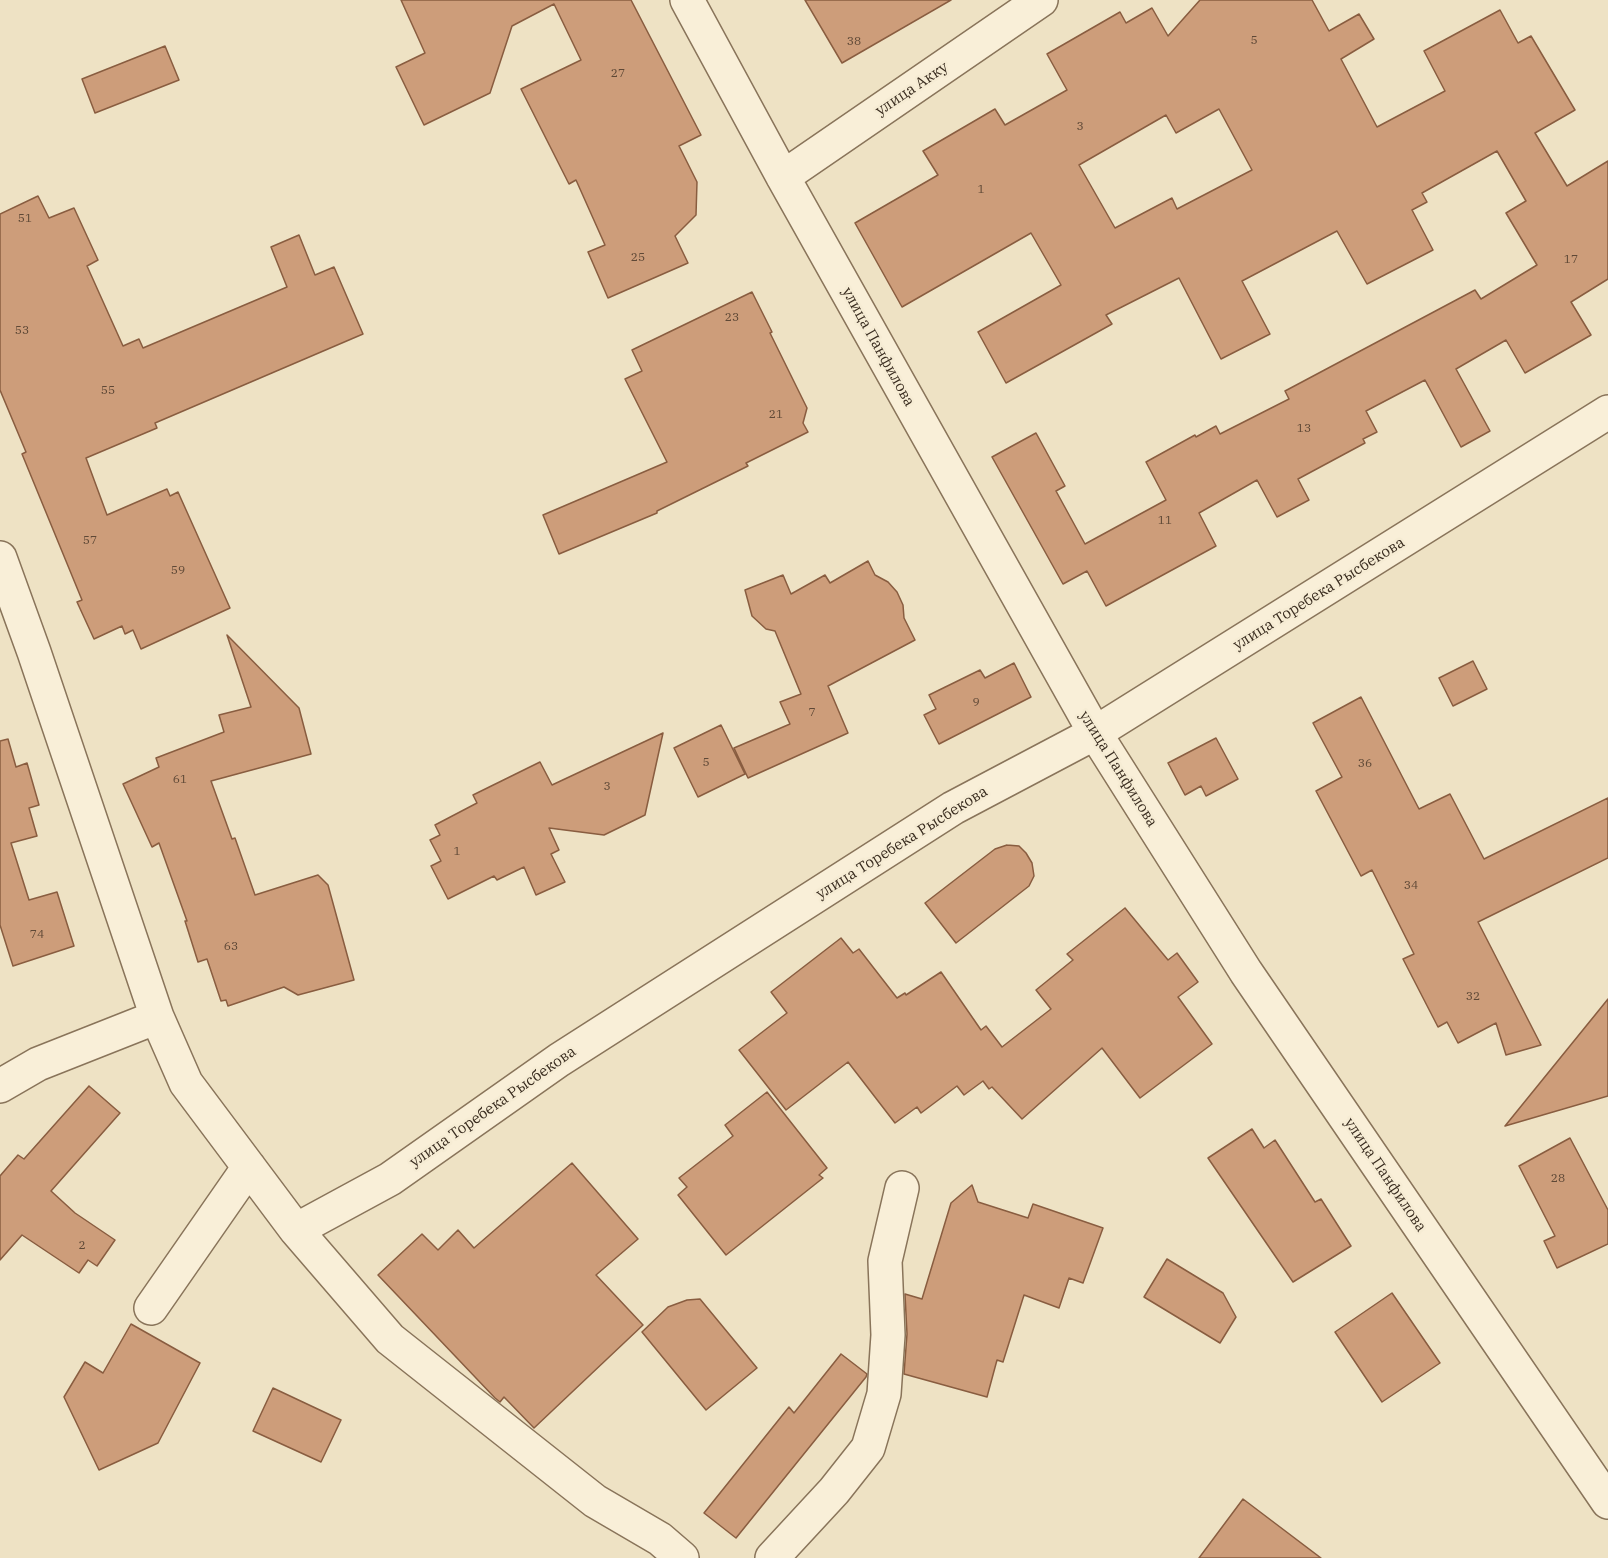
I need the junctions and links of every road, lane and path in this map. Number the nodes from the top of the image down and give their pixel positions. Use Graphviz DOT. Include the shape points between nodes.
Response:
graph roads {
  1 [pos="687,0"];
  2 [pos="1041,0"];
  3 [pos="783,177"];
  4 [pos="1608,412"];
  5 [pos="0,558"];
  6 [pos="1095,733"];
  7 [pos="157,1017"];
  8 [pos="4,1081"];
  9 [pos="249,1167"];
  10 [pos="902,1188"];
  11 [pos="296,1230"];
  12 [pos="151,1308"];
  13 [pos="1608,1502"];
  14 [pos="682,1558"];
  15 [pos="772,1558"];
  1 -- 3 [label="street, улица Панфилова"];
  2 -- 3 [label="street, улица Акку"];
  3 -- 6 [label="street, улица Панфилова"];
  4 -- 6 [label="street, улица Торебека Рысбекова"];
  5 -- 7 [label="street"];
  6 -- 11 [label="street, улица Торебека Рысбекова" via="953,808 559,1059 390,1179"];
  6 -- 13 [label="street, улица Панфилова" via="1246,972"];
  7 -- 8 [label="street"];
  7 -- 9 [label="street" via="186,1083"];
  9 -- 11 [label="street"];
  9 -- 12 [label="street"];
  10 -- 15 [label="street" via="885,1261 888,1335 884,1394 868,1448"];
  11 -- 14 [label="street" via="390,1339 595,1501 660,1539"];
}
